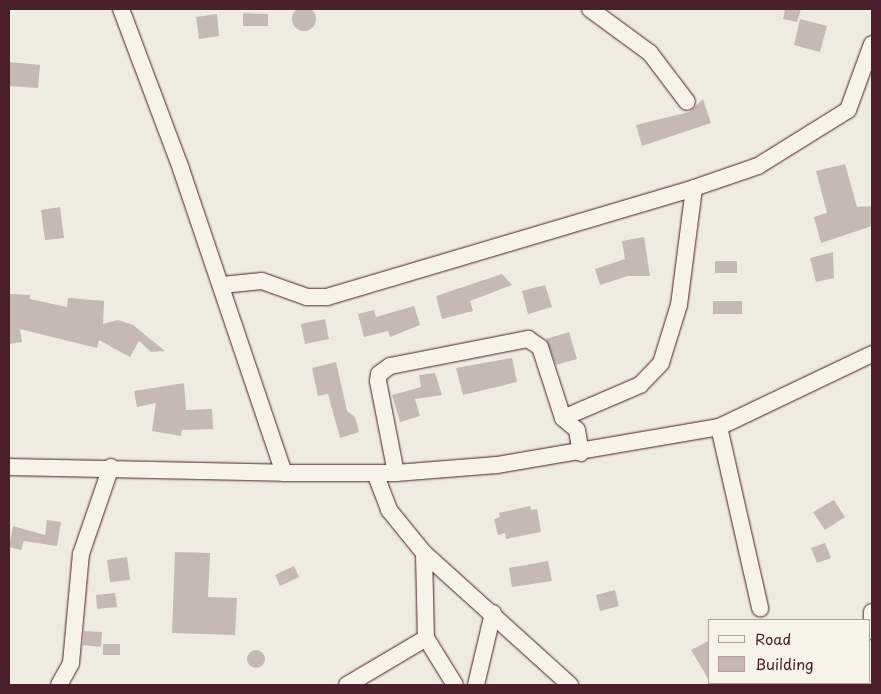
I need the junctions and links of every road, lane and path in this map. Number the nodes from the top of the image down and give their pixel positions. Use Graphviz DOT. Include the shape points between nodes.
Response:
graph roads {
  1 [pos="121,9"];
  2 [pos="590,9"];
  3 [pos="872,44"];
  4 [pos="687,102"];
  5 [pos="694,188"];
  6 [pos="222,286"];
  7 [pos="872,354"];
  8 [pos="563,418"];
  9 [pos="719,427"];
  10 [pos="580,452"];
  11 [pos="9,467"];
  12 [pos="111,467"];
  13 [pos="375,473"];
  14 [pos="396,473"];
  15 [pos="284,474"];
  16 [pos="424,553"];
  17 [pos="760,608"];
  18 [pos="872,612"];
  19 [pos="493,613"];
  20 [pos="872,631"];
  21 [pos="426,638"];
  22 [pos="59,685"];
  23 [pos="347,685"];
  24 [pos="455,685"];
  25 [pos="476,685"];
  26 [pos="570,685"];
  1 -- 6 [label="street"];
  2 -- 4 [label="street" via="650,53"];
  3 -- 5 [label="street" via="848,110 758,166"];
  5 -- 6 [label="street" via="327,297 307,297 262,281"];
  5 -- 8 [label="street" via="679,305 661,363 640,385"];
  6 -- 15 [label="street"];
  7 -- 9 [label="street"];
  8 -- 10 [label="street" via="577,430"];
  8 -- 14 [label="street" via="540,347 528,339 390,366 379,374 378,381"];
  9 -- 10 [label="street"];
  9 -- 17 [label="street"];
  10 -- 14 [label="street"];
  11 -- 12 [label="street"];
  12 -- 15 [label="street"];
  12 -- 22 [label="street" via="81,554 71,663"];
  13 -- 14 [label="street"];
  13 -- 15 [label="street"];
  13 -- 16 [label="street" via="389,510"];
  16 -- 19 [label="street"];
  16 -- 21 [label="street"];
  18 -- 20 [label="street"];
  19 -- 25 [label="street"];
  19 -- 26 [label="street"];
  21 -- 23 [label="street"];
  21 -- 24 [label="street"];
}
